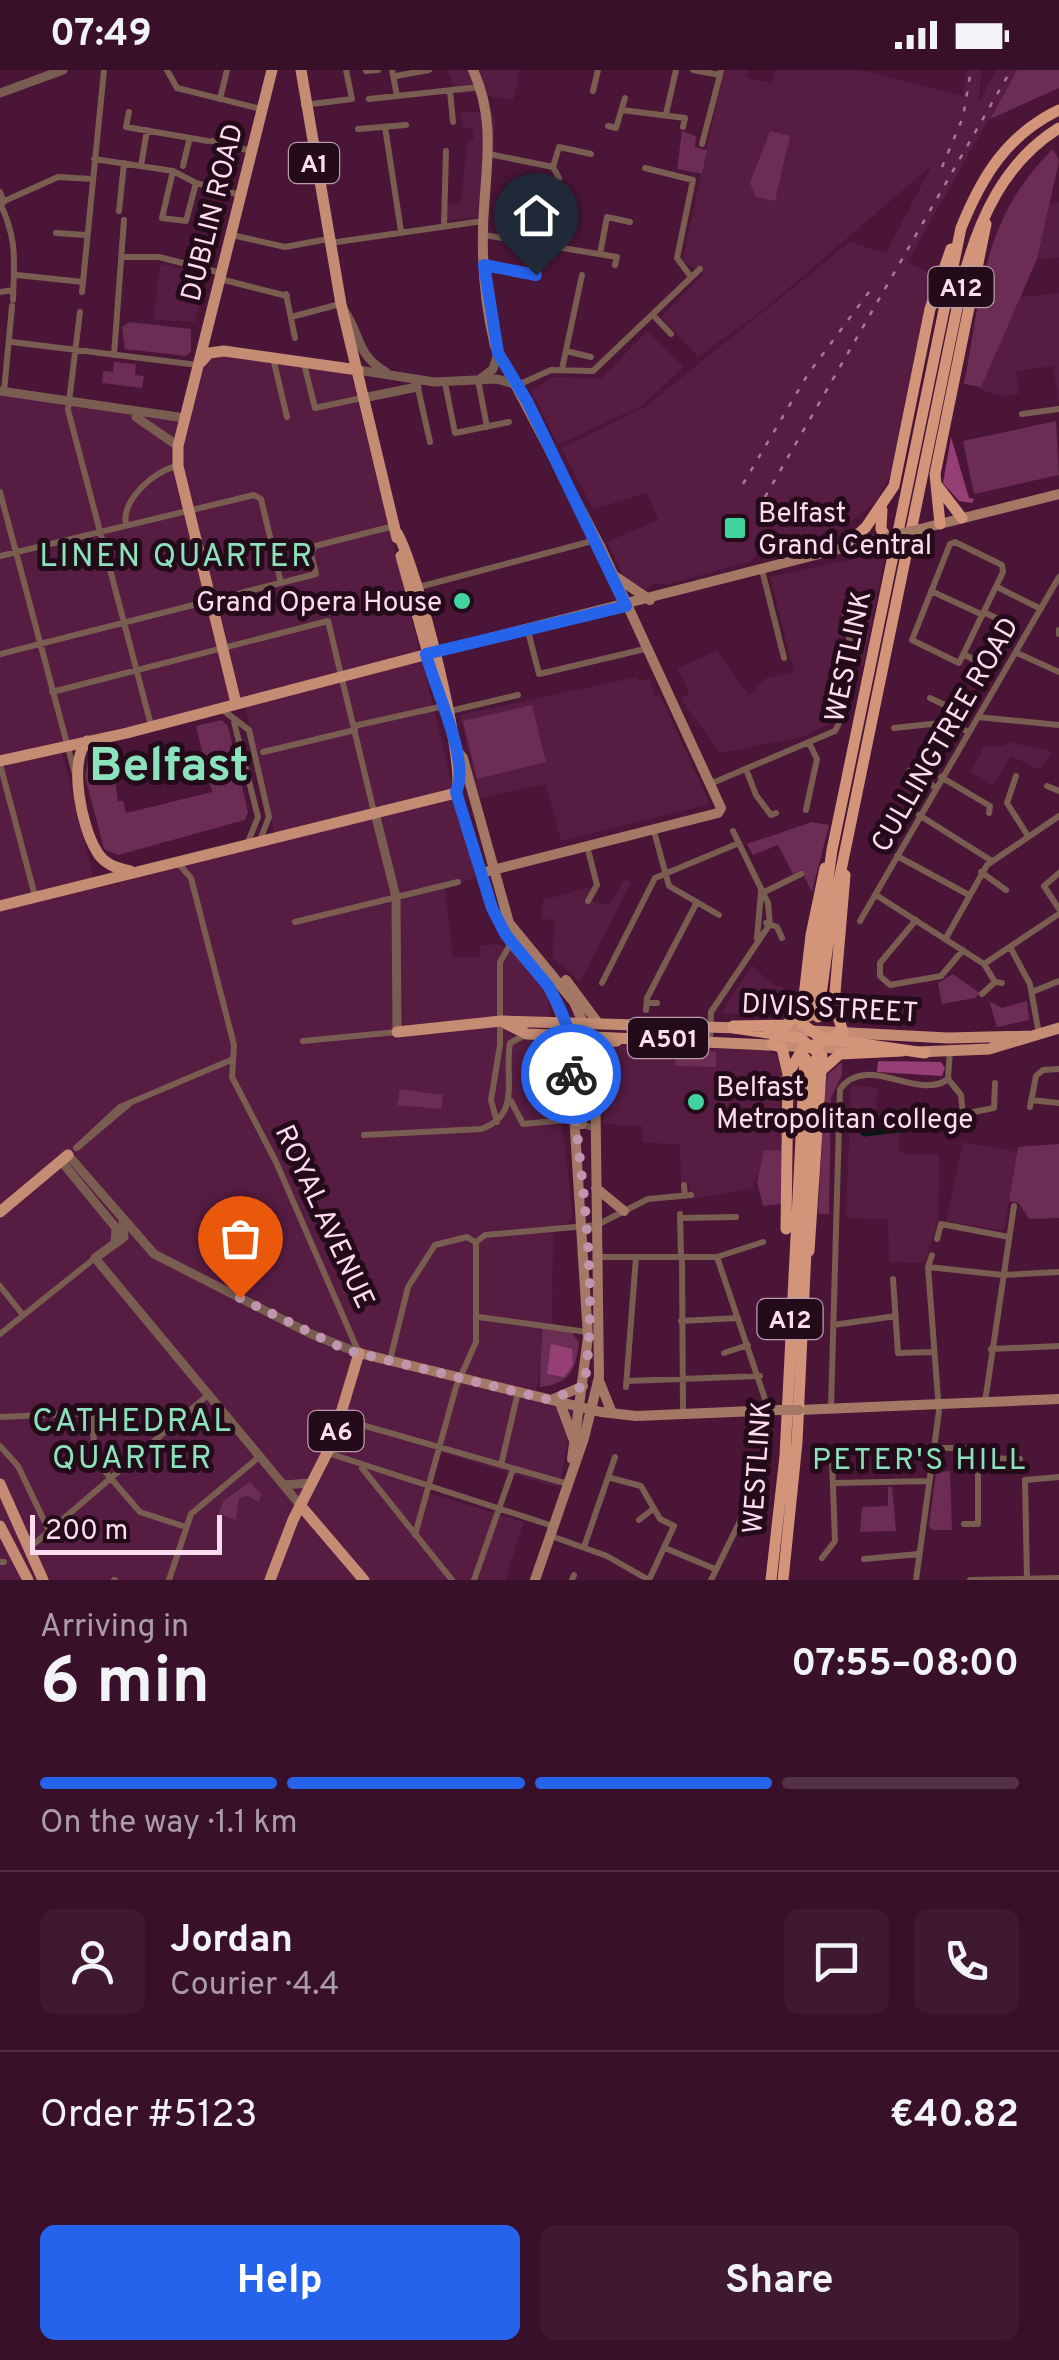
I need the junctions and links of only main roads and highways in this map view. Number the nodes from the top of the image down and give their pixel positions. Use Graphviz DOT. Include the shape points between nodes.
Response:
graph roads {
  1 [pos="272,70"];
  2 [pos="301,70"];
  3 [pos="473,70"];
  4 [pos="1059,110"];
  5 [pos="1059,128"];
  6 [pos="989,206"];
  7 [pos="961,228"];
  8 [pos="207,333"];
  9 [pos="348,337"];
  10 [pos="224,351"];
  11 [pos="330,364"];
  12 [pos="198,366"];
  13 [pos="358,370"];
  14 [pos="934,480"];
  15 [pos="1059,494"];
  16 [pos="882,506"];
  17 [pos="962,518"];
  18 [pos="940,524"];
  19 [pos="396,530"];
  20 [pos="888,537"];
  21 [pos="844,548"];
  22 [pos="612,573"];
  23 [pos="649,600"];
  24 [pos="626,606"];
  25 [pos="635,627"];
  26 [pos="431,653"];
  27 [pos="236,703"];
  28 [pos="87,741"];
  29 [pos="455,748"];
  30 [pos="0,762"];
  31 [pos="456,792"];
  32 [pos="838,853"];
  33 [pos="516,862"];
  34 [pos="484,871"];
  35 [pos="134,872"];
  36 [pos="497,885"];
  37 [pos="0,906"];
  38 [pos="834,1004"];
  39 [pos="809,1016"];
  40 [pos="501,1022"];
  41 [pos="580,1027"];
  42 [pos="731,1028"];
  43 [pos="1059,1028"];
  44 [pos="397,1032"];
  45 [pos="844,1032"];
  46 [pos="710,1034"];
  47 [pos="1036,1035"];
  48 [pos="634,1036"];
  49 [pos="772,1044"];
  50 [pos="810,1045"];
  51 [pos="902,1052"];
  52 [pos="925,1053"];
  53 [pos="594,1060"];
  54 [pos="821,1072"];
  55 [pos="788,1074"];
  56 [pos="68,1155"];
  57 [pos="596,1187"];
  58 [pos="624,1211"];
  59 [pos="1,1212"];
  60 [pos="796,1281"];
  61 [pos="360,1352"];
  62 [pos="599,1377"];
  63 [pos="584,1386"];
  64 [pos="1059,1399"];
  65 [pos="555,1402"];
  66 [pos="586,1409"];
  67 [pos="612,1413"];
  68 [pos="574,1444"];
  69 [pos="0,1484"];
  70 [pos="568,1484"];
  71 [pos="300,1505"];
  72 [pos="316,1524"];
  73 [pos="0,1526"];
  74 [pos="289,1530"];
  75 [pos="778,1576"];
  76 [pos="28,1580"];
  77 [pos="44,1580"];
  78 [pos="270,1580"];
  79 [pos="364,1580"];
  80 [pos="535,1580"];
  1 -- 8 [label="main road, DUBLIN ROAD / A1"];
  2 -- 9 [label="main road, A1"];
  3 -- 22 [label="main road" via="489,116 482,234 498,353"];
  4 -- 7 [label="highway, WESTLINK / A12" via="994,162"];
  5 -- 6 [label="highway, WESTLINK / A12" via="1013,168"];
  6 -- 14 [label="highway"];
  6 -- 32 [label="highway, WESTLINK / A12" via="962,278"];
  7 -- 16 [label="highway" via="930,309 898,476"];
  7 -- 32 [label="highway, WESTLINK / A12"];
  8 -- 10 [label="main road"];
  8 -- 12 [label="main road, DUBLIN ROAD / A1"];
  9 -- 11 [label="main road" via="344,356"];
  9 -- 13 [label="main road, A1"];
  10 -- 11 [label="main road"];
  10 -- 12 [label="main road" via="209,353"];
  11 -- 13 [label="main road"];
  12 -- 27 [label="main road, A1" via="178,466"];
  13 -- 19 [label="main road, A1"];
  14 -- 17 [label="highway"];
  14 -- 18 [label="highway"];
  15 -- 17 [label="main road"];
  16 -- 20 [label="highway" via="881,529"];
  16 -- 21 [label="highway"];
  17 -- 18 [label="main road"];
  18 -- 20 [label="main road, bridge"];
  19 -- 26 [label="main road, A1"];
  19 -- 26 [label="main road, A1" via="419,586"];
  20 -- 21 [label="main road"];
  21 -- 23 [label="main road"];
  22 -- 23 [label="main road"];
  22 -- 24 [label="main road"];
  23 -- 24 [label="main road"];
  23 -- 25 [label="main road"];
  24 -- 25 [label="main road"];
  24 -- 26 [label="main road"];
  25 -- 33 [label="main road" via="721,808"];
  26 -- 27 [label="main road"];
  26 -- 29 [label="main road, A1"];
  27 -- 28 [label="main road"];
  28 -- 30 [label="main road"];
  28 -- 35 [label="main road" via="76,775 95,849 110,866"];
  29 -- 31 [label="main road, A1"];
  29 -- 34 [label="main road" via="463,758"];
  31 -- 34 [label="main road"];
  31 -- 35 [label="main road"];
  32 -- 38 [label="highway" via="846,890"];
  32 -- 39 [label="highway, WESTLINK / A12"];
  32 -- 39 [label="highway" via="820,882"];
  33 -- 34 [label="main road"];
  33 -- 36 [label="main road"];
  34 -- 36 [label="main road"];
  34 -- 41 [label="main road" via="492,908 511,943"];
  35 -- 37 [label="main road"];
  36 -- 41 [label="main road" via="514,932 549,968"];
  38 -- 45 [label="highway"];
  38 -- 50 [label="highway"];
  39 -- 42 [label="highway" via="786,1025"];
  39 -- 50 [label="highway" via="801,1024"];
  40 -- 41 [label="main road, A501"];
  40 -- 41 [label="main road, A501" via="527,1034"];
  40 -- 44 [label="main road, A501"];
  41 -- 46 [label="main road, DIVIS STREET / A501"];
  41 -- 48 [label="main road, DIVIS STREET / A501"];
  41 -- 53 [label="main road"];
  41 -- 63 [label="main road"];
  42 -- 46 [label="main road, DIVIS STREET / A501"];
  42 -- 50 [label="main road, DIVIS STREET / A501"];
  43 -- 47 [label="main road, DIVIS STREET / A501"];
  45 -- 47 [label="main road, DIVIS STREET / A501"];
  45 -- 50 [label="main road, DIVIS STREET / A501"];
  46 -- 48 [label="main road, DIVIS STREET / A501"];
  46 -- 49 [label="main road, DIVIS STREET / A501"];
  47 -- 52 [label="main road, DIVIS STREET / A501"];
  48 -- 53 [label="main road" via="604,1042"];
  49 -- 50 [label="main road, DIVIS STREET / A501"];
  49 -- 55 [label="highway" via="782,1048"];
  50 -- 51 [label="main road, DIVIS STREET / A501"];
  50 -- 52 [label="highway"];
  50 -- 54 [label="highway" via="821,1054"];
  50 -- 55 [label="highway"];
  50 -- 60 [label="highway, WESTLINK / A12"];
  51 -- 52 [label="main road, DIVIS STREET / A501"];
  51 -- 54 [label="highway" via="840,1054"];
  53 -- 57 [label="main road"];
  54 -- 60 [label="highway" via="812,1224"];
  55 -- 60 [label="highway" via="786,1234"];
  56 -- 59 [label="main road"];
  57 -- 58 [label="main road"];
  57 -- 62 [label="main road"];
  60 -- 75 [label="highway, WESTLINK / A12" via="797,1442"];
  61 -- 65 [label="main road"];
  61 -- 71 [label="main road, ROYAL AVENUE / A6" via="328,1454"];
  62 -- 66 [label="main road"];
  62 -- 67 [label="main road"];
  63 -- 65 [label="main road"];
  63 -- 66 [label="main road"];
  64 -- 67 [label="main road, bridge"];
  65 -- 66 [label="main road"];
  65 -- 68 [label="main road"];
  66 -- 67 [label="main road"];
  66 -- 68 [label="main road"];
  66 -- 70 [label="main road"];
  68 -- 70 [label="main road"];
  69 -- 77 [label="main road"];
  70 -- 80 [label="main road"];
  71 -- 72 [label="main road"];
  71 -- 74 [label="main road, ROYAL AVENUE"];
  72 -- 74 [label="main road"];
  72 -- 79 [label="main road"];
  73 -- 76 [label="main road"];
  74 -- 78 [label="main road, ROYAL AVENUE"];
}
